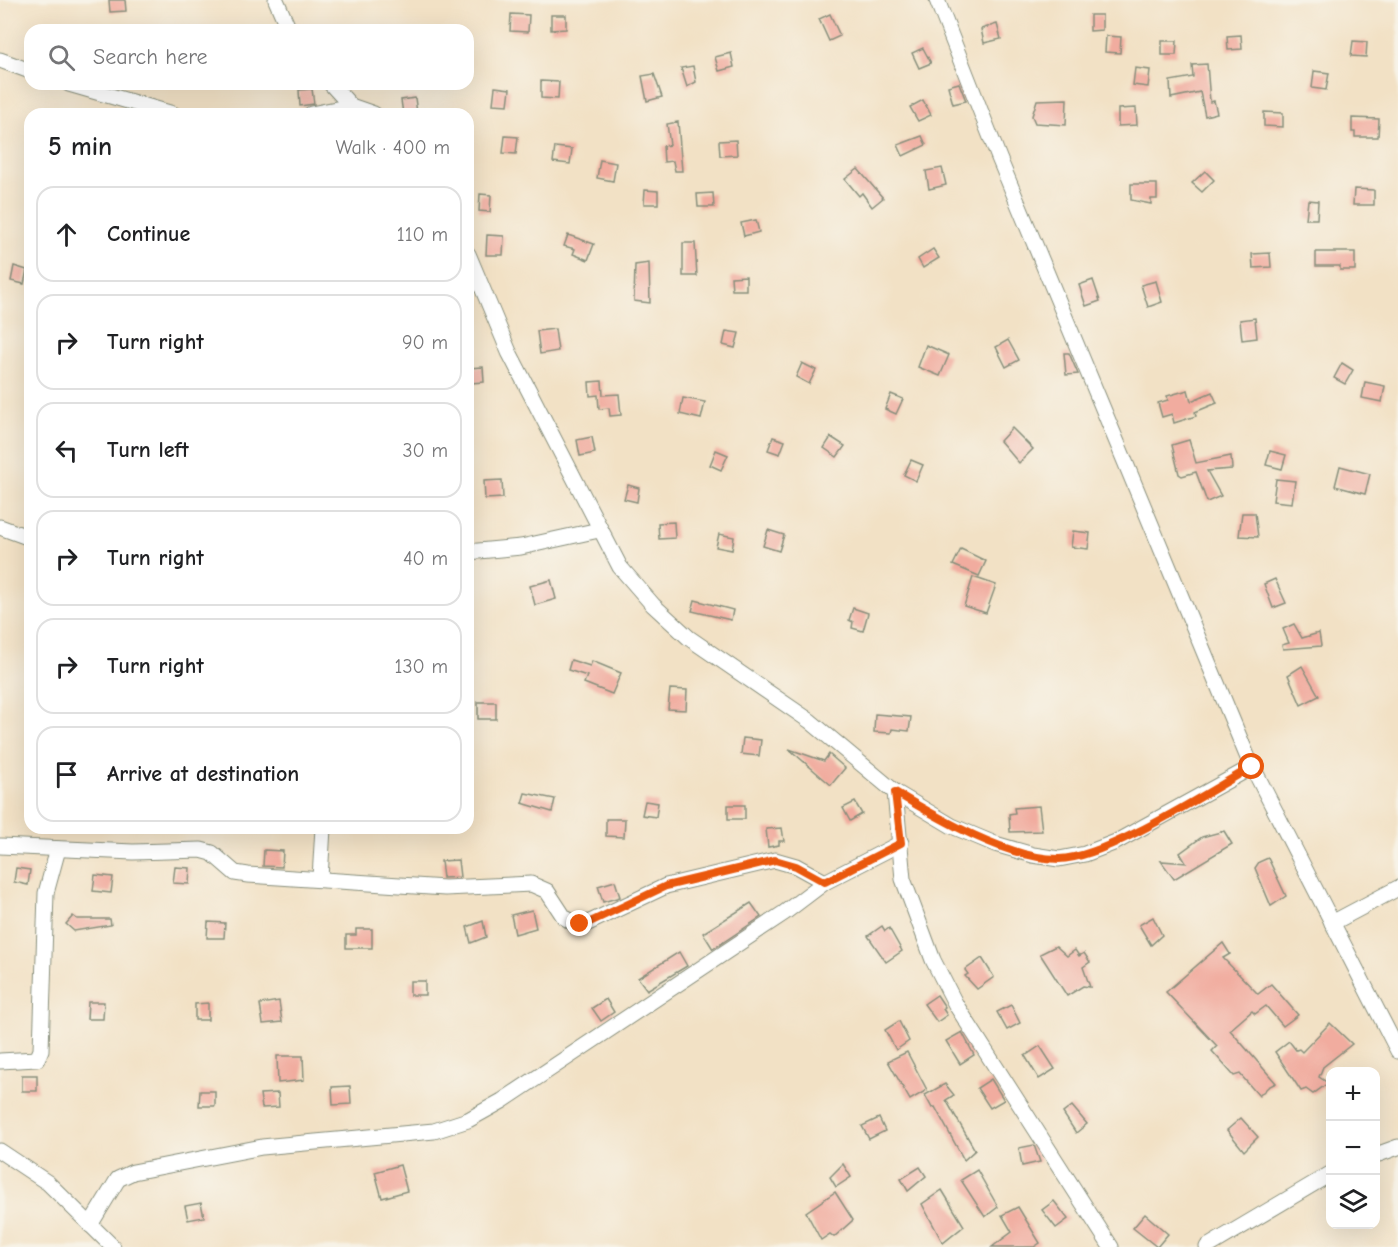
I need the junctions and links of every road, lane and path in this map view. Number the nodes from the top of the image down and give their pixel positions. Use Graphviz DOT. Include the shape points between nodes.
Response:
graph roads {
  1 [pos="276,0"];
  2 [pos="937,0"];
  3 [pos="287,24"];
  4 [pos="0,60"];
  5 [pos="24,69"];
  6 [pos="90,90"];
  7 [pos="336,90"];
  8 [pos="351,106"];
  9 [pos="152,108"];
  10 [pos="341,108"];
  11 [pos="357,108"];
  12 [pos="474,268"];
  13 [pos="0,527"];
  14 [pos="599,530"];
  15 [pos="24,536"];
  16 [pos="474,551"];
  17 [pos="1252,767"];
  18 [pos="895,792"];
  19 [pos="323,834"];
  20 [pos="901,843"];
  21 [pos="0,846"];
  22 [pos="58,849"];
  23 [pos="320,878"];
  24 [pos="825,882"];
  25 [pos="1398,888"];
  26 [pos="1332,923"];
  27 [pos="1398,1051"];
  28 [pos="0,1061"];
  29 [pos="1398,1147"];
  30 [pos="0,1151"];
  31 [pos="1380,1154"];
  32 [pos="1328,1175"];
  33 [pos="90,1225"];
  34 [pos="113,1247"];
  35 [pos="1111,1247"];
  36 [pos="1207,1247"];
  1 -- 3 [label="street"];
  2 -- 17 [label="street"];
  4 -- 5 [label="street"];
  6 -- 9 [label="street"];
  7 -- 8 [label="street"];
  8 -- 10 [label="street"];
  8 -- 11 [label="street"];
  12 -- 14 [label="street" via="509,352"];
  13 -- 15 [label="street"];
  14 -- 16 [label="street" via="521,547"];
  14 -- 18 [label="street" via="621,567 689,638 810,721"];
  17 -- 18 [label="street" via="1116,842 1059,859 995,844 952,826"];
  17 -- 26 [label="street"];
  18 -- 20 [label="street"];
  19 -- 23 [label="street"];
  20 -- 24 [label="street"];
  20 -- 35 [label="street" via="903,879 933,960 956,1005"];
  21 -- 22 [label="street"];
  22 -- 23 [label="street" via="201,850 212,853 236,873"];
  22 -- 28 [label="street" via="46,893 41,1050 37,1059"];
  23 -- 24 [label="street" via="445,888 531,884 547,891 564,917 580,924 666,886 775,860"];
  24 -- 33 [label="street" via="784,913 468,1120 434,1131 262,1147 133,1172 118,1179"];
  25 -- 26 [label="street"];
  26 -- 27 [label="street"];
  29 -- 31 [label="street"];
  30 -- 33 [label="street" via="48,1183"];
  32 -- 36 [label="street"];
  33 -- 34 [label="street"];
}
